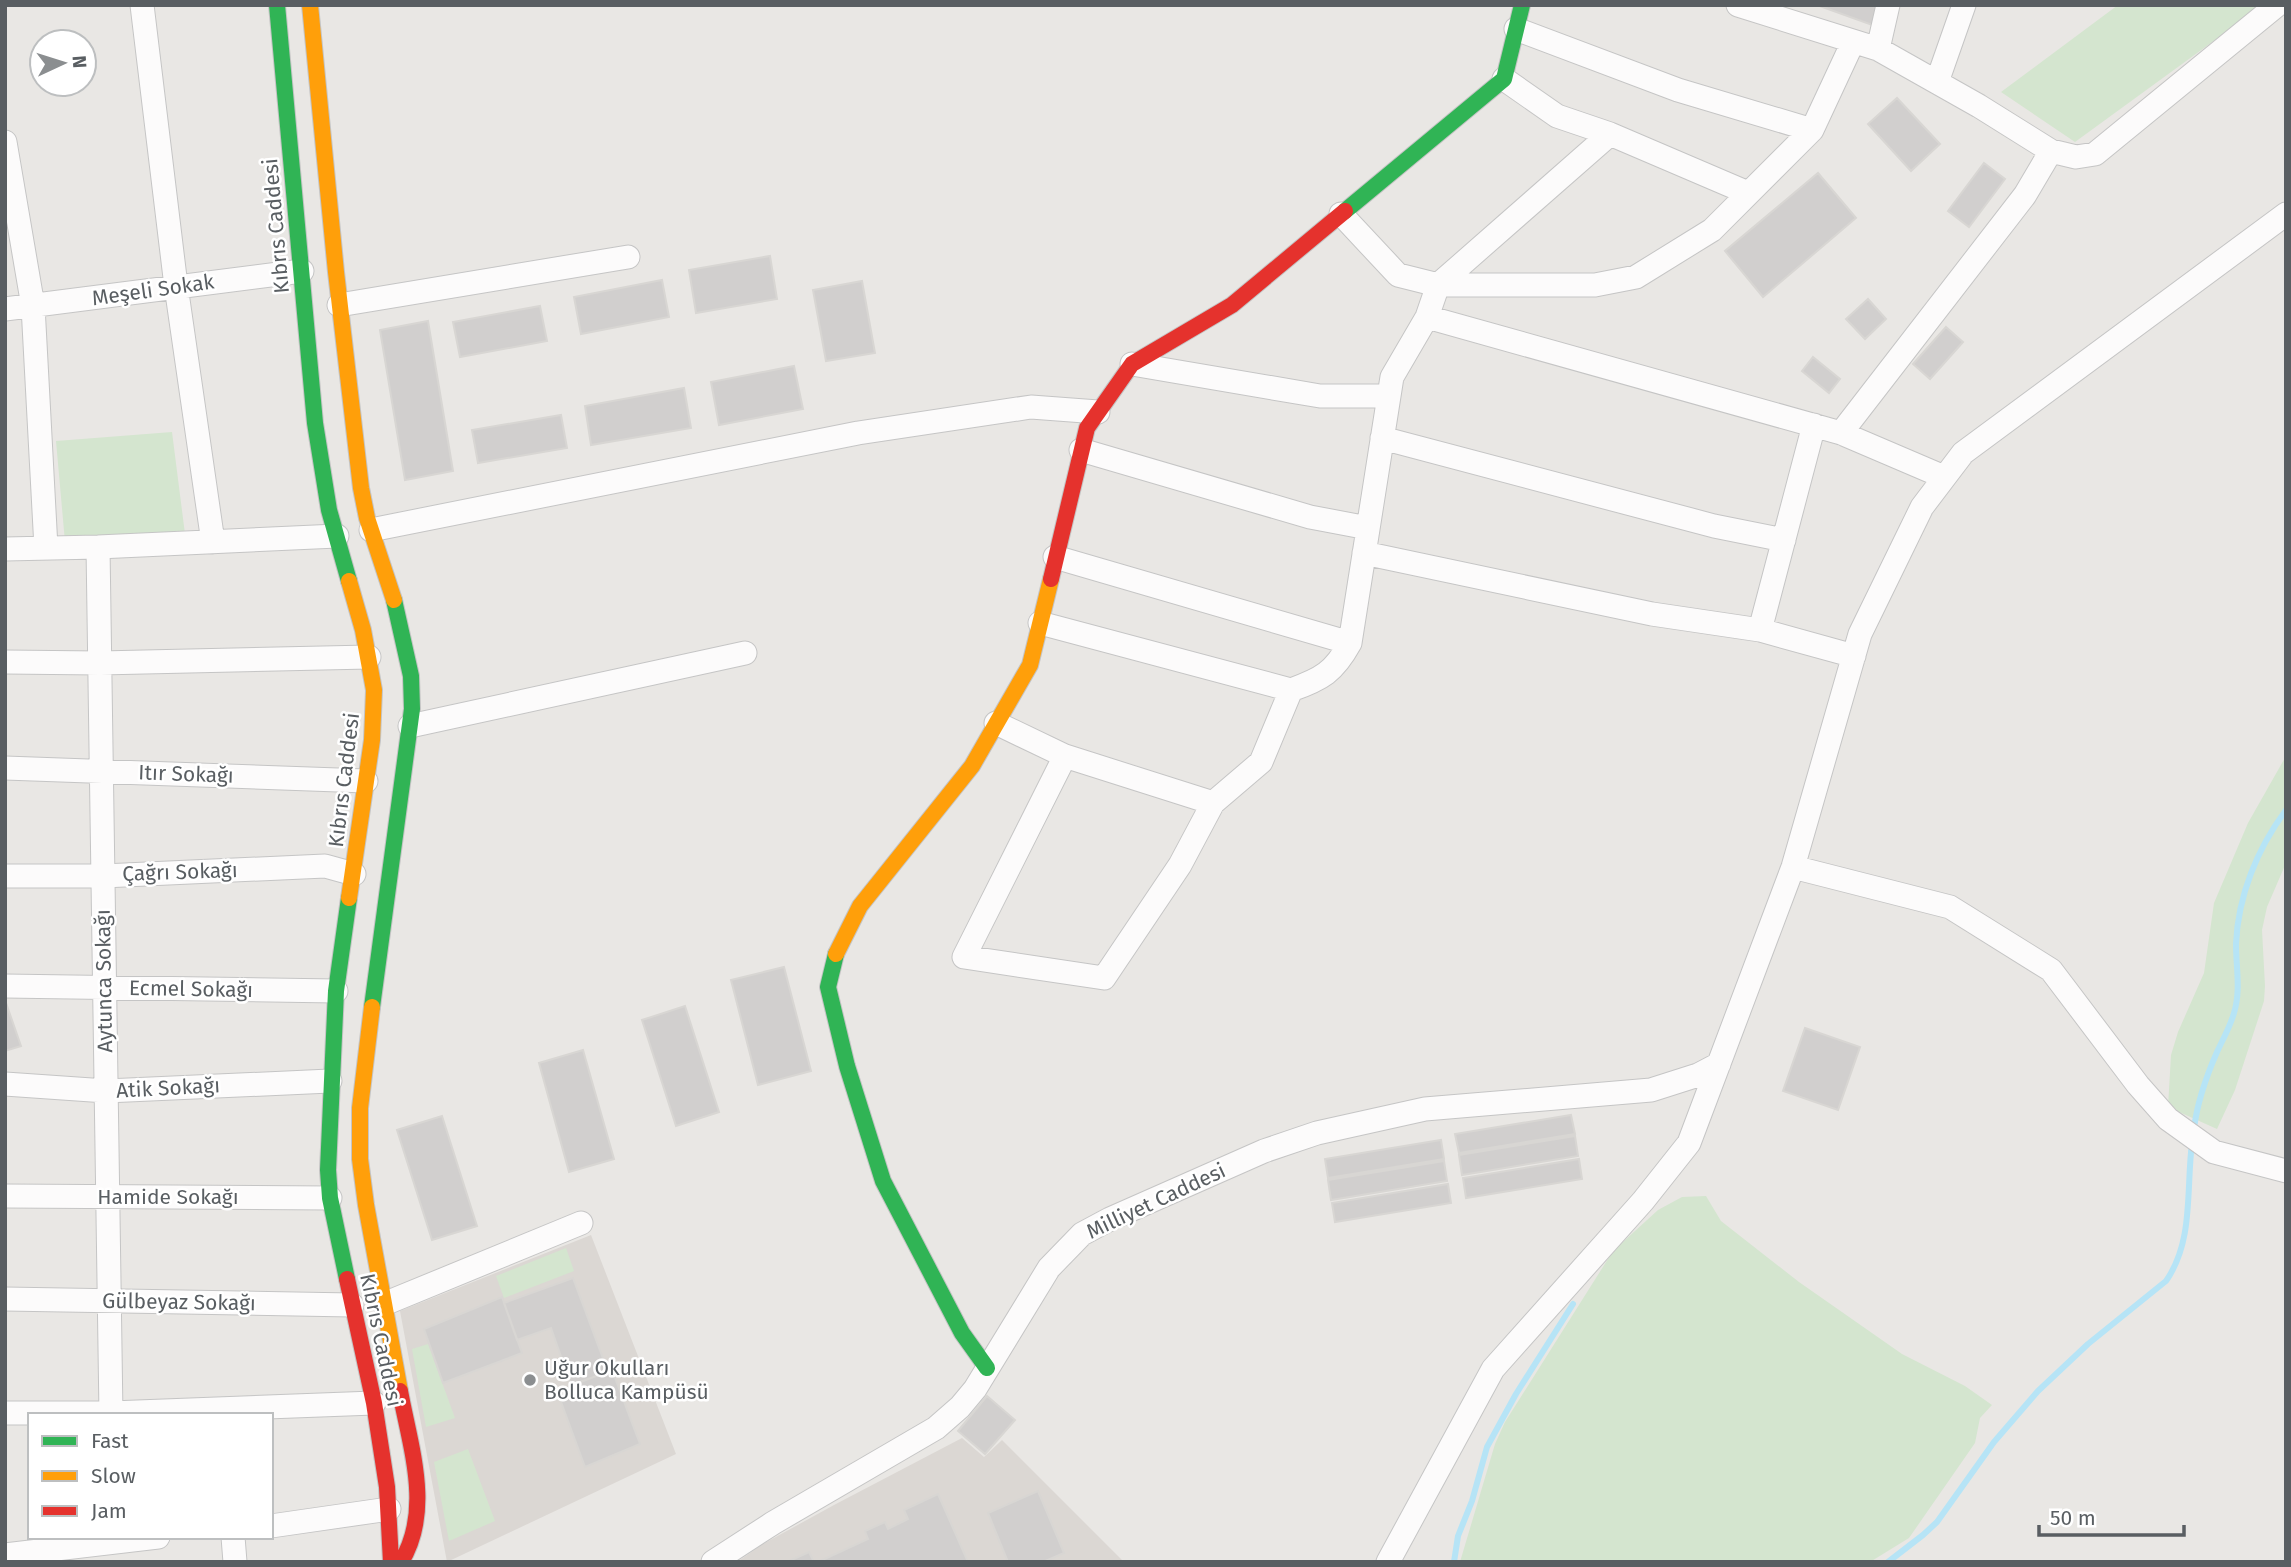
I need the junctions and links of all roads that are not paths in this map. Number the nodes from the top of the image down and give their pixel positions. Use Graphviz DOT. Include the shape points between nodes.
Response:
graph roads {
  1 [pos="142,5"];
  2 [pos="277,5"];
  3 [pos="310,5"];
  4 [pos="1522,5"];
  5 [pos="1738,5"];
  6 [pos="1888,5"];
  7 [pos="1964,5"];
  8 [pos="2277,5"];
  9 [pos="1516,29"];
  10 [pos="1853,41"];
  11 [pos="1878,49"];
  12 [pos="1504,79"];
  13 [pos="1937,82"];
  14 [pos="1812,130"];
  15 [pos="1611,134"];
  16 [pos="5,142"];
  17 [pos="2051,151"];
  18 [pos="1748,193"];
  19 [pos="1341,214"];
  20 [pos="2286,214"];
  21 [pos="628,257"];
  22 [pos="302,271"];
  23 [pos="1438,285"];
  24 [pos="176,286"];
  25 [pos="340,304"];
  26 [pos="33,306"];
  27 [pos="5,309"];
  28 [pos="1427,317"];
  29 [pos="1132,364"];
  30 [pos="1389,396"];
  31 [pos="1098,412"];
  32 [pos="1814,425"];
  33 [pos="1841,433"];
  34 [pos="1382,438"];
  35 [pos="1081,450"];
  36 [pos="1944,477"];
  37 [pos="1368,528"];
  38 [pos="371,530"];
  39 [pos="337,536"];
  40 [pos="1784,540"];
  41 [pos="213,542"];
  42 [pos="46,548"];
  43 [pos="98,548"];
  44 [pos="5,549"];
  45 [pos="1364,553"];
  46 [pos="1055,557"];
  47 [pos="1040,623"];
  48 [pos="1760,630"];
  49 [pos="1350,643"];
  50 [pos="745,653"];
  51 [pos="1854,656"];
  52 [pos="369,657"];
  53 [pos="5,662"];
  54 [pos="100,663"];
  55 [pos="1292,690"];
  56 [pos="996,723"];
  57 [pos="410,726"];
  58 [pos="1065,756"];
  59 [pos="5,768"];
  60 [pos="101,771"];
  61 [pos="366,781"];
  62 [pos="1213,803"];
  63 [pos="1793,867"];
  64 [pos="354,874"];
  65 [pos="5,876"];
  66 [pos="103,876"];
  67 [pos="5,986"];
  68 [pos="104,988"];
  69 [pos="336,991"];
  70 [pos="1719,1064"];
  71 [pos="330,1081"];
  72 [pos="5,1084"];
  73 [pos="106,1091"];
  74 [pos="2286,1171"];
  75 [pos="5,1196"];
  76 [pos="107,1196"];
  77 [pos="330,1198"];
  78 [pos="581,1223"];
  79 [pos="5,1299"];
  80 [pos="109,1301"];
  81 [pos="352,1304"];
  82 [pos="384,1304"];
  83 [pos="987,1368"];
  84 [pos="374,1403"];
  85 [pos="5,1413"];
  86 [pos="28,1413"];
  87 [pos="111,1413"];
  88 [pos="135,1413"];
  89 [pos="389,1509"];
  90 [pos="273,1526"];
  91 [pos="151,1539"];
  92 [pos="233,1539"];
  93 [pos="128,1546"];
  94 [pos="5,1555"];
  95 [pos="235,1562"];
  96 [pos="391,1562"];
  97 [pos="401,1562"];
  98 [pos="713,1562"];
  99 [pos="1388,1562"];
  1 -- 24 [label="street"];
  2 -- 22 [label="main road, Kıbrıs Caddesi"];
  3 -- 25 [label="main road"];
  4 -- 9 [label="main road"];
  5 -- 10 [label="street"];
  6 -- 11 [label="street"];
  7 -- 13 [label="street"];
  8 -- 17 [label="street" via="2095,154 2076,157"];
  9 -- 12 [label="main road"];
  9 -- 14 [label="street" via="1678,90"];
  10 -- 11 [label="street"];
  10 -- 14 [label="street"];
  11 -- 13 [label="street"];
  12 -- 15 [label="street" via="1557,116"];
  12 -- 19 [label="main road"];
  13 -- 17 [label="street"];
  14 -- 18 [label="street"];
  15 -- 18 [label="street"];
  15 -- 23 [label="street"];
  16 -- 26 [label="street"];
  17 -- 33 [label="street" via="2025,195"];
  18 -- 23 [label="street" via="1712,230 1636,277 1595,285"];
  19 -- 23 [label="street" via="1398,275"];
  19 -- 29 [label="main road" via="1232,305"];
  20 -- 36 [label="street" via="1962,453"];
  21 -- 25 [label="street"];
  22 -- 24 [label="street, Meşeli Sokak"];
  22 -- 39 [label="main road, Kıbrıs Caddesi" via="315,423"];
  23 -- 28 [label="street"];
  24 -- 26 [label="street, Meşeli Sokak"];
  24 -- 41 [label="street"];
  25 -- 38 [label="main road" via="356,456"];
  26 -- 27 [label="street, Meşeli Sokak"];
  26 -- 42 [label="street"];
  28 -- 30 [label="street" via="1392,377"];
  28 -- 32 [label="street"];
  29 -- 30 [label="street" via="1320,396"];
  29 -- 31 [label="main road"];
  30 -- 34 [label="street"];
  31 -- 35 [label="main road" via="1087,428"];
  31 -- 38 [label="street" via="1031,407 858,433"];
  32 -- 33 [label="street"];
  32 -- 40 [label="street"];
  33 -- 36 [label="street"];
  34 -- 37 [label="street"];
  34 -- 40 [label="street" via="1714,526"];
  35 -- 37 [label="street" via="1310,517"];
  35 -- 46 [label="main road"];
  36 -- 51 [label="street" via="1922,507 1860,634"];
  37 -- 45 [label="street"];
  38 -- 57 [label="main road" via="405,643 411,676"];
  39 -- 41 [label="street"];
  39 -- 52 [label="main road, Kıbrıs Caddesi"];
  40 -- 48 [label="street"];
  41 -- 43 [label="street"];
  42 -- 43 [label="street"];
  42 -- 44 [label="street"];
  43 -- 54 [label="street, Aytunca Sokağı"];
  45 -- 48 [label="street" via="1652,614"];
  45 -- 49 [label="street"];
  46 -- 47 [label="main road"];
  46 -- 49 [label="street"];
  47 -- 55 [label="street"];
  47 -- 56 [label="main road" via="1030,666"];
  48 -- 51 [label="street"];
  49 -- 55 [label="street" via="1338,665"];
  50 -- 57 [label="street"];
  51 -- 63 [label="street"];
  52 -- 54 [label="street"];
  52 -- 61 [label="main road, Kıbrıs Caddesi" via="375,713"];
  53 -- 54 [label="street"];
  54 -- 60 [label="street, Aytunca Sokağı"];
  55 -- 62 [label="street" via="1261,762"];
  56 -- 58 [label="street"];
  56 -- 83 [label="main road" via="972,766 860,906 836,950 828,987 883,1181 956,1321"];
  57 -- 82 [label="main road" via="360,1108 360,1160"];
  58 -- 62 [label="street"];
  58 -- 62 [label="street" via="964,957 1104,978 1180,865"];
  59 -- 60 [label="street, Itır Sokağı"];
  60 -- 61 [label="street, Itır Sokağı"];
  60 -- 66 [label="street, Aytunca Sokağı"];
  61 -- 64 [label="main road, Kıbrıs Caddesi"];
  63 -- 70 [label="street"];
  63 -- 74 [label="street" via="1950,906 2051,970 2168,1119 2214,1152"];
  64 -- 66 [label="street, Çağrı Sokağı" via="325,866"];
  64 -- 69 [label="main road, Kıbrıs Caddesi"];
  65 -- 66 [label="street, Çağrı Sokağı"];
  66 -- 68 [label="street, Aytunca Sokağı"];
  67 -- 68 [label="street, Ecmel Sokağı"];
  68 -- 69 [label="street, Ecmel Sokağı"];
  68 -- 73 [label="street, Aytunca Sokağı"];
  69 -- 71 [label="main road, Kıbrıs Caddesi"];
  70 -- 83 [label="street, Milliyet Caddesi" via="1651,1090 1425,1109 1317,1133 1264,1151 1082,1234 1049,1268"];
  70 -- 99 [label="street" via="1689,1143 1493,1369"];
  71 -- 73 [label="street, Atik Sokağı"];
  71 -- 77 [label="main road, Kıbrıs Caddesi"];
  72 -- 73 [label="street, Atik Sokağı"];
  73 -- 76 [label="street, Aytunca Sokağı"];
  75 -- 76 [label="street, Hamide Sokağı"];
  76 -- 77 [label="street, Hamide Sokağı"];
  76 -- 80 [label="street, Aytunca Sokağı"];
  77 -- 81 [label="main road, Kıbrıs Caddesi"];
  78 -- 82 [label="street"];
  79 -- 80 [label="street, Gülbeyaz Sokağı"];
  80 -- 81 [label="street, Gülbeyaz Sokağı"];
  80 -- 87 [label="street, Aytunca Sokağı"];
  81 -- 84 [label="main road, Kıbrıs Caddesi"];
  82 -- 97 [label="main road" via="417,1483 414,1534"];
  83 -- 98 [label="street, Milliyet Caddesi" via="960,1408 936,1427"];
  84 -- 88 [label="street"];
  84 -- 89 [label="main road, Kıbrıs Caddesi"];
  85 -- 86 [label="street"];
  89 -- 90 [label="street"];
  89 -- 96 [label="main road, Kıbrıs Caddesi"];
  91 -- 93 [label="street"];
  92 -- 95 [label="street"];
  93 -- 94 [label="street"];
}
